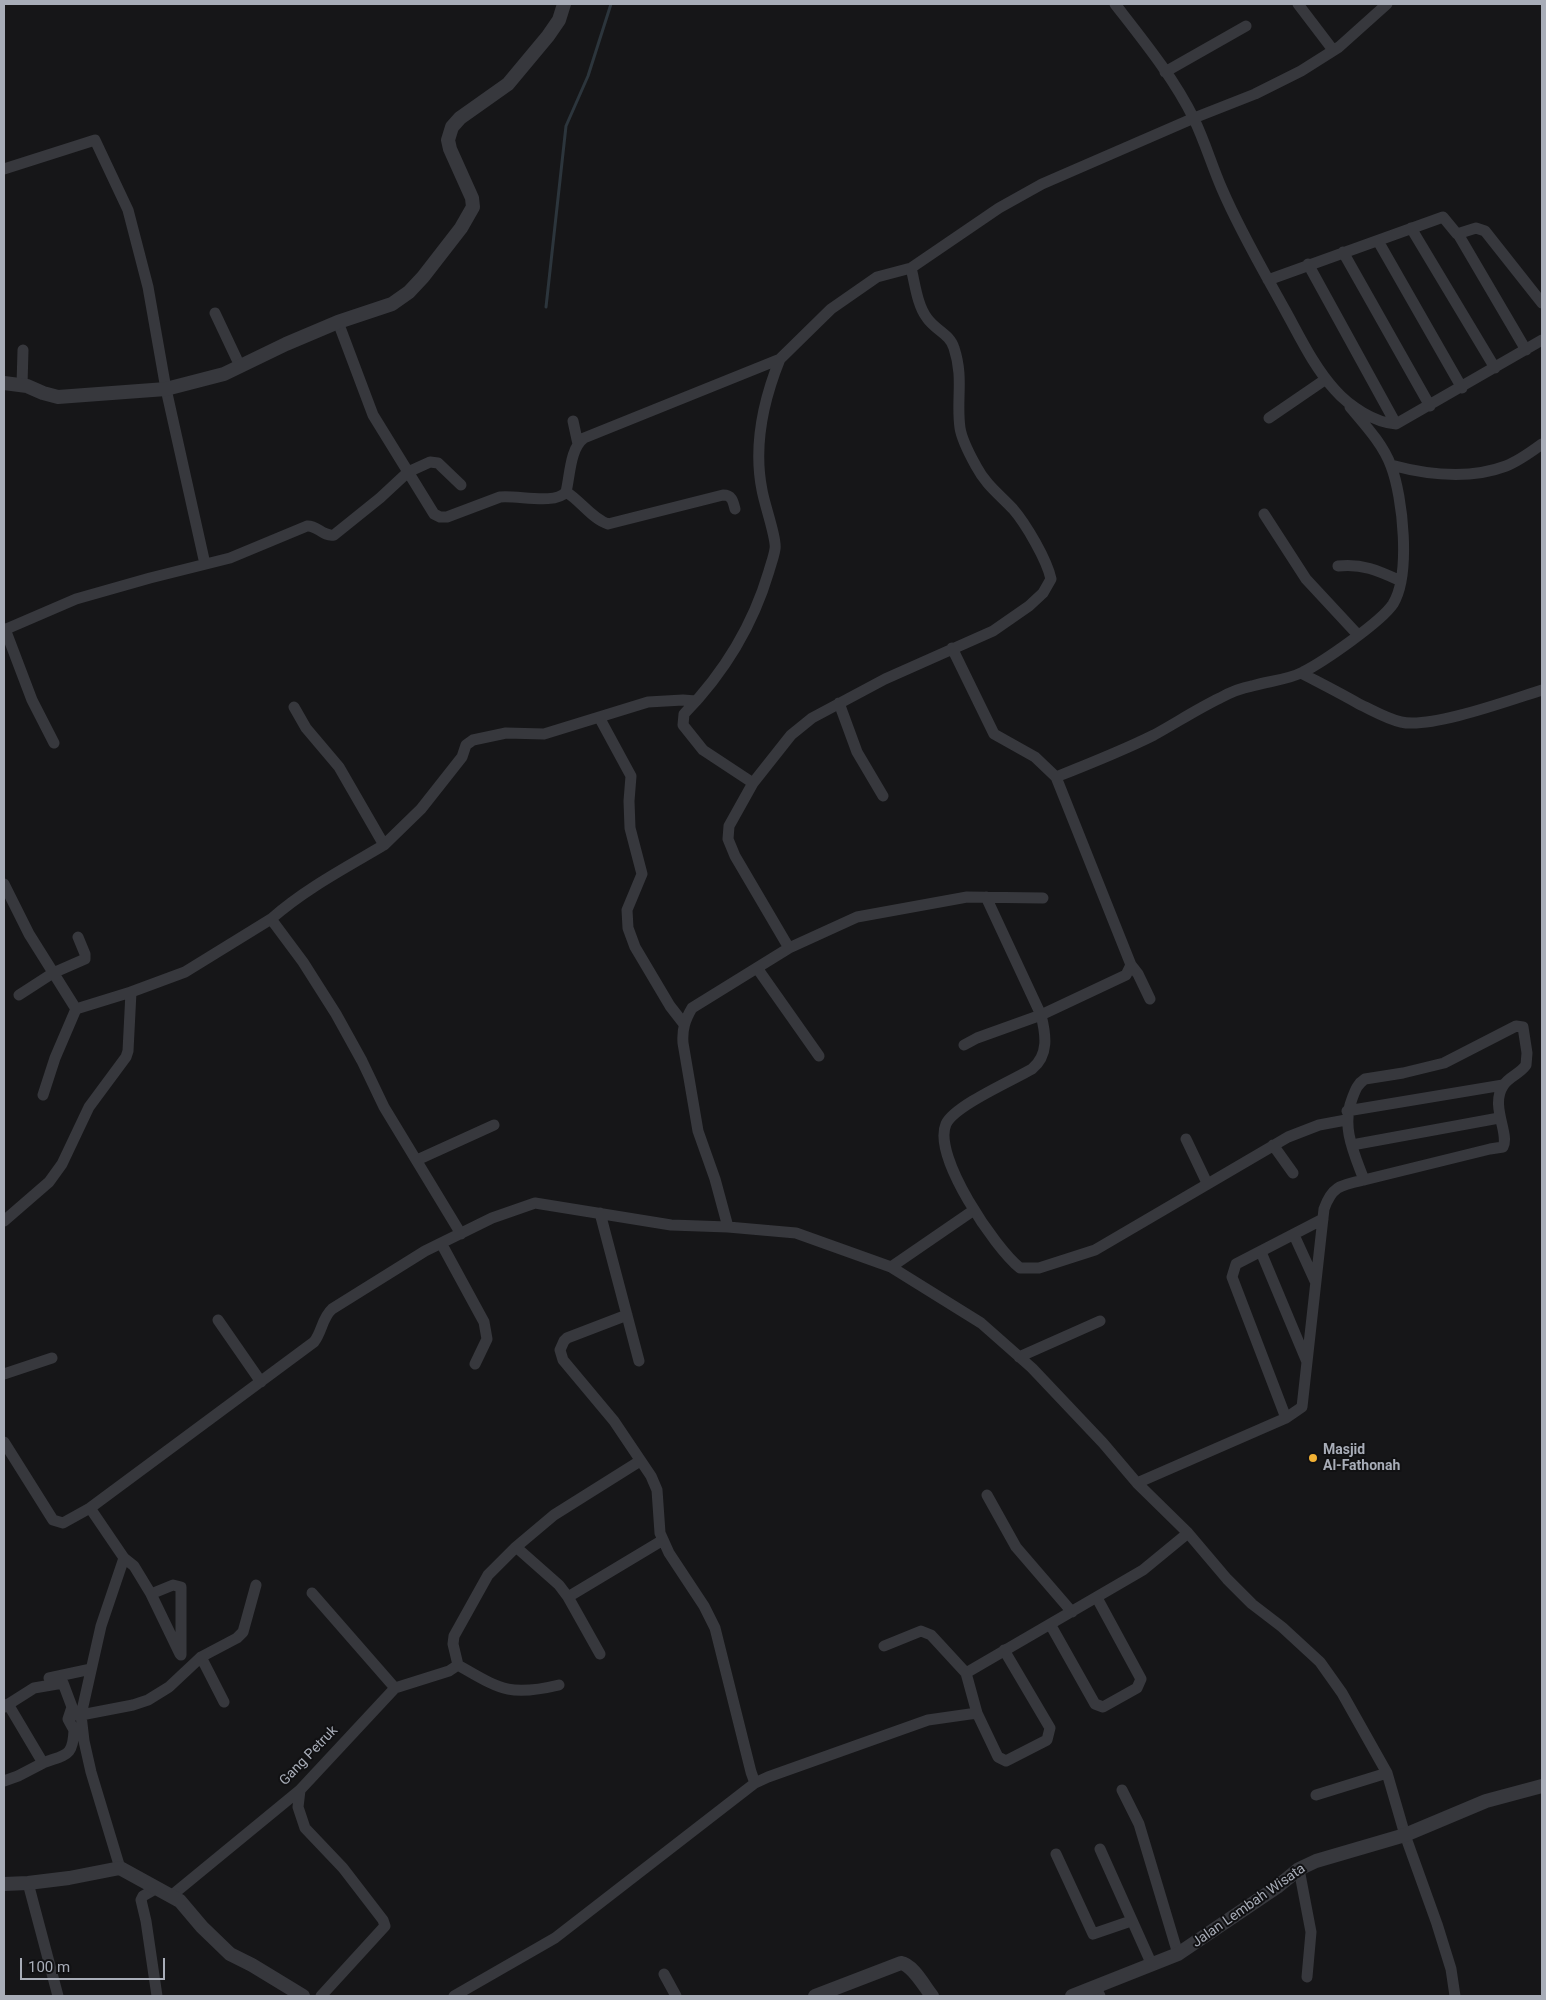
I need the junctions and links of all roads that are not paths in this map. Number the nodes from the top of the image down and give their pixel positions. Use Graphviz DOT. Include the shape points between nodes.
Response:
graph roads {
  1 [pos="564,4"];
  2 [pos="1115,4"];
  3 [pos="1298,4"];
  4 [pos="1387,4"];
  5 [pos="1246,26"];
  6 [pos="1334,50"];
  7 [pos="1165,72"];
  8 [pos="1194,118"];
  9 [pos="4,169"];
  10 [pos="1411,228"];
  11 [pos="1458,234"];
  12 [pos="1378,241"];
  13 [pos="1343,252"];
  14 [pos="1308,264"];
  15 [pos="911,268"];
  16 [pos="1268,280"];
  17 [pos="1542,302"];
  18 [pos="215,313"];
  19 [pos="338,322"];
  20 [pos="1542,340"];
  21 [pos="23,350"];
  22 [pos="1526,350"];
  23 [pos="780,359"];
  24 [pos="240,366"];
  25 [pos="1495,368"];
  26 [pos="1326,379"];
  27 [pos="4,382"];
  28 [pos="22,385"];
  29 [pos="1462,388"];
  30 [pos="166,389"];
  31 [pos="1342,397"];
  32 [pos="1430,406"];
  33 [pos="1269,418"];
  34 [pos="573,421"];
  35 [pos="1396,424"];
  36 [pos="578,444"];
  37 [pos="1542,444"];
  38 [pos="1391,464"];
  39 [pos="408,472"];
  40 [pos="461,485"];
  41 [pos="566,492"];
  42 [pos="735,508"];
  43 [pos="1264,514"];
  44 [pos="206,564"];
  45 [pos="1338,566"];
  46 [pos="1400,581"];
  47 [pos="4,629"];
  48 [pos="1358,635"];
  49 [pos="952,648"];
  50 [pos="1301,673"];
  51 [pos="1542,690"];
  52 [pos="696,701"];
  53 [pos="838,703"];
  54 [pos="294,708"];
  55 [pos="599,717"];
  56 [pos="54,743"];
  57 [pos="1056,777"];
  58 [pos="752,783"];
  59 [pos="883,796"];
  60 [pos="384,845"];
  61 [pos="4,884"];
  62 [pos="986,897"];
  63 [pos="1043,898"];
  64 [pos="271,919"];
  65 [pos="78,937"];
  66 [pos="788,948"];
  67 [pos="1131,965"];
  68 [pos="757,968"];
  69 [pos="53,973"];
  70 [pos="132,992"];
  71 [pos="19,995"];
  72 [pos="1150,999"];
  73 [pos="76,1009"];
  74 [pos="1041,1015"];
  75 [pos="684,1024"];
  76 [pos="964,1046"];
  77 [pos="819,1056"];
  78 [pos="1503,1085"];
  79 [pos="43,1095"];
  80 [pos="1347,1116"];
  81 [pos="1499,1118"];
  82 [pos="494,1125"];
  83 [pos="1186,1139"];
  84 [pos="1273,1145"];
  85 [pos="1352,1145"];
  86 [pos="417,1160"];
  87 [pos="1293,1173"];
  88 [pos="1364,1180"];
  89 [pos="1207,1183"];
  90 [pos="974,1210"];
  91 [pos="600,1213"];
  92 [pos="1323,1219"];
  93 [pos="4,1222"];
  94 [pos="728,1227"];
  95 [pos="461,1234"];
  96 [pos="1294,1235"];
  97 [pos="441,1244"];
  98 [pos="1261,1252"];
  99 [pos="892,1267"];
  100 [pos="1316,1283"];
  101 [pos="627,1314"];
  102 [pos="218,1320"];
  103 [pos="1100,1321"];
  104 [pos="1019,1357"];
  105 [pos="52,1358"];
  106 [pos="639,1361"];
  107 [pos="1307,1363"];
  108 [pos="475,1364"];
  109 [pos="4,1374"];
  110 [pos="260,1382"];
  111 [pos="1286,1418"];
  112 [pos="4,1442"];
  113 [pos="640,1461"];
  114 [pos="1138,1483"];
  115 [pos="987,1494"];
  116 [pos="90,1508"];
  117 [pos="1188,1533"];
  118 [pos="663,1540"];
  119 [pos="516,1547"];
  120 [pos="124,1558"];
  121 [pos="256,1585"];
  122 [pos="312,1593"];
  123 [pos="151,1594"];
  124 [pos="568,1597"];
  125 [pos="1097,1598"];
  126 [pos="1072,1612"];
  127 [pos="1050,1624"];
  128 [pos="884,1646"];
  129 [pos="1004,1650"];
  130 [pos="600,1654"];
  131 [pos="181,1655"];
  132 [pos="201,1657"];
  133 [pos="458,1665"];
  134 [pos="91,1669"];
  135 [pos="187,1669"];
  136 [pos="966,1673"];
  137 [pos="559,1685"];
  138 [pos="395,1688"];
  139 [pos="224,1702"];
  140 [pos="5,1704"];
  141 [pos="70,1710"];
  142 [pos="977,1713"];
  143 [pos="81,1715"];
  144 [pos="78,1730"];
  145 [pos="43,1763"];
  146 [pos="1387,1773"];
  147 [pos="4,1780"];
  148 [pos="755,1782"];
  149 [pos="1542,1786"];
  150 [pos="300,1790"];
  151 [pos="1122,1790"];
  152 [pos="1316,1795"];
  153 [pos="1404,1836"];
  154 [pos="1100,1850"];
  155 [pos="1056,1854"];
  156 [pos="120,1868"];
  157 [pos="1299,1869"];
  158 [pos="4,1884"];
  159 [pos="28,1884"];
  160 [pos="157,1888"];
  161 [pos="171,1896"];
  162 [pos="1131,1921"];
  163 [pos="1178,1954"];
  164 [pos="1152,1965"];
  165 [pos="664,1974"];
  166 [pos="1307,1977"];
  167 [pos="1098,1991"];
  168 [pos="58,1996"];
  169 [pos="157,1996"];
  170 [pos="304,1996"];
  171 [pos="321,1996"];
  172 [pos="454,1996"];
  173 [pos="676,1996"];
  174 [pos="815,1996"];
  175 [pos="932,1996"];
  176 [pos="1072,1996"];
  177 [pos="1455,1996"];
  1 -- 19 [label="street" via="559,20 548,36 508,84 452,127 448,140 450,149 473,207 461,228 408,292 392,304"];
  2 -- 7 [label="street"];
  3 -- 6 [label="street"];
  4 -- 6 [label="street"];
  5 -- 7 [label="street"];
  6 -- 8 [label="street" via="1286,79"];
  7 -- 8 [label="street"];
  8 -- 15 [label="street" via="1020,195"];
  8 -- 16 [label="street" via="1222,190"];
  9 -- 30 [label="street" via="96,140 128,210 148,287"];
  10 -- 11 [label="street" via="1443,218"];
  10 -- 12 [label="street"];
  10 -- 25 [label="street"];
  11 -- 17 [label="street" via="1482,229"];
  11 -- 22 [label="street"];
  12 -- 13 [label="street"];
  12 -- 29 [label="street"];
  13 -- 14 [label="street"];
  13 -- 32 [label="street"];
  14 -- 16 [label="street"];
  14 -- 35 [label="street"];
  15 -- 23 [label="street" via="877,277 839,304"];
  15 -- 49 [label="street" via="926,318 944,332 958,360 961,375 960,428 966,448 986,483 1014,510 1048,565 1051,579 1043,593 1029,606 993,631"];
  16 -- 26 [label="street"];
  18 -- 24 [label="street"];
  19 -- 24 [label="street"];
  19 -- 39 [label="street" via="373,415"];
  20 -- 22 [label="street"];
  21 -- 28 [label="street"];
  22 -- 25 [label="street"];
  23 -- 36 [label="street" via="584,438"];
  23 -- 52 [label="street" via="759,427 761,488 776,548 761,598 741,637"];
  24 -- 30 [label="street" via="224,374"];
  25 -- 29 [label="street"];
  26 -- 31 [label="street"];
  26 -- 33 [label="street"];
  27 -- 28 [label="street"];
  28 -- 30 [label="street" via="58,397"];
  29 -- 32 [label="street"];
  30 -- 44 [label="street"];
  31 -- 35 [label="street" via="1375,419"];
  31 -- 38 [label="street"];
  32 -- 35 [label="street"];
  34 -- 36 [label="street"];
  36 -- 41 [label="street"];
  37 -- 38 [label="street" via="1506,466 1478,472 1438,474"];
  38 -- 46 [label="street" via="1402,514"];
  39 -- 40 [label="street" via="436,462"];
  39 -- 41 [label="street" via="434,514 440,517 500,497 555,499"];
  39 -- 44 [label="street" via="334,535 325,534 310,525 230,558"];
  41 -- 42 [label="street" via="608,524 723,495 732,499"];
  43 -- 48 [label="street" via="1306,579"];
  44 -- 47 [label="street" via="76,599"];
  45 -- 46 [label="street" via="1364,566"];
  46 -- 48 [label="street" via="1396,599 1387,612"];
  47 -- 56 [label="street" via="32,700"];
  48 -- 50 [label="street"];
  49 -- 53 [label="street"];
  49 -- 57 [label="street" via="994,734 1035,757"];
  50 -- 51 [label="street" via="1380,714 1413,724 1445,719"];
  50 -- 57 [label="street" via="1250,686 1220,698 1153,735"];
  52 -- 55 [label="street" via="648,702"];
  52 -- 58 [label="street" via="684,714 683,725 703,750"];
  53 -- 58 [label="street" via="800,727"];
  53 -- 59 [label="street" via="857,752"];
  54 -- 60 [label="street" via="306,728 339,767"];
  55 -- 60 [label="street" via="544,734 506,733 471,741 422,809"];
  55 -- 75 [label="street" via="631,776 630,828 642,874 627,910 628,928 635,947"];
  57 -- 67 [label="street"];
  58 -- 66 [label="street" via="729,826 728,839"];
  60 -- 64 [label="street" via="326,879"];
  61 -- 69 [label="street"];
  62 -- 63 [label="street"];
  62 -- 66 [label="street" via="967,897 857,917"];
  62 -- 74 [label="street"];
  64 -- 70 [label="street" via="185,972"];
  64 -- 86 [label="street" via="336,1014 384,1106"];
  65 -- 69 [label="street" via="85,959"];
  66 -- 68 [label="street"];
  67 -- 72 [label="street"];
  67 -- 74 [label="street" via="1126,975"];
  68 -- 75 [label="street" via="692,1008"];
  68 -- 77 [label="street"];
  69 -- 71 [label="street"];
  69 -- 73 [label="street"];
  70 -- 73 [label="street"];
  70 -- 93 [label="street" via="126,1057 89,1107 62,1164 49,1182"];
  73 -- 79 [label="street"];
  74 -- 76 [label="street"];
  74 -- 90 [label="street" via="1045,1044 1038,1064 958,1110 946,1124 943,1140 946,1153"];
  75 -- 94 [label="street" via="683,1043 698,1131"];
  78 -- 80 [label="street"];
  78 -- 80 [label="street" via="1526,1066 1522,1026 1516,1026 1444,1063 1365,1079 1356,1088"];
  78 -- 81 [label="street" via="1499,1096"];
  80 -- 84 [label="street" via="1288,1136"];
  80 -- 85 [label="street"];
  81 -- 85 [label="street"];
  81 -- 88 [label="street" via="1505,1141 1503,1147"];
  82 -- 86 [label="street"];
  83 -- 89 [label="street"];
  84 -- 87 [label="street"];
  84 -- 89 [label="street"];
  85 -- 88 [label="street"];
  86 -- 95 [label="street"];
  88 -- 92 [label="street" via="1333,1190"];
  89 -- 90 [label="street" via="1095,1250 1039,1268 1020,1268 1009,1259"];
  90 -- 99 [label="street"];
  91 -- 94 [label="street" via="671,1225"];
  91 -- 95 [label="street" via="535,1203 499,1215"];
  91 -- 101 [label="street"];
  92 -- 96 [label="street"];
  92 -- 100 [label="street"];
  94 -- 99 [label="street" via="796,1232"];
  95 -- 97 [label="street"];
  96 -- 98 [label="street"];
  96 -- 100 [label="street"];
  97 -- 108 [label="street" via="484,1322 487,1339"];
  97 -- 110 [label="street" via="332,1309 314,1342"];
  98 -- 107 [label="street"];
  98 -- 111 [label="street" via="1236,1264 1232,1277"];
  99 -- 104 [label="street" via="981,1323"];
  100 -- 107 [label="street"];
  101 -- 106 [label="street"];
  101 -- 113 [label="street" via="567,1338 560,1350 563,1360 614,1421"];
  102 -- 110 [label="street"];
  103 -- 104 [label="street"];
  104 -- 114 [label="street"];
  105 -- 109 [label="street"];
  107 -- 111 [label="street" via="1302,1407"];
  110 -- 116 [label="street"];
  111 -- 114 [label="street"];
  112 -- 116 [label="street" via="53,1520 63,1523"];
  113 -- 118 [label="street" via="657,1490"];
  113 -- 119 [label="street" via="554,1515"];
  114 -- 117 [label="street"];
  115 -- 126 [label="street" via="1016,1547"];
  116 -- 120 [label="street"];
  117 -- 125 [label="street" via="1143,1570"];
  117 -- 146 [label="street" via="1252,1604 1320,1662 1342,1693"];
  118 -- 124 [label="street"];
  118 -- 148 [label="street" via="715,1628"];
  119 -- 124 [label="street"];
  119 -- 133 [label="street" via="484,1580 457,1628 453,1644"];
  120 -- 123 [label="street" via="134,1566"];
  120 -- 134 [label="street" via="101,1626"];
  121 -- 132 [label="street" via="243,1632"];
  122 -- 138 [label="street"];
  123 -- 131 [label="street"];
  123 -- 131 [label="street" via="173,1585 181,1587"];
  124 -- 130 [label="street"];
  125 -- 126 [label="street"];
  125 -- 127 [label="street" via="1141,1679 1137,1688 1103,1707 1095,1704"];
  126 -- 127 [label="street"];
  127 -- 129 [label="street"];
  128 -- 136 [label="street" via="925,1632"];
  129 -- 136 [label="street"];
  129 -- 142 [label="street" via="1050,1728 1047,1740 1002,1761"];
  131 -- 135 [label="street"];
  132 -- 135 [label="street"];
  132 -- 139 [label="street"];
  133 -- 137 [label="street" via="492,1685 516,1692"];
  133 -- 138 [label="street, Gang Petruk" via="449,1671"];
  134 -- 140 [label="street" via="44,1679 25,1687"];
  134 -- 143 [label="street"];
  135 -- 143 [label="street" via="169,1687 148,1700"];
  136 -- 142 [label="street"];
  138 -- 150 [label="street, Gang Petruk"];
  140 -- 141 [label="street" via="34,1688 63,1683 72,1707"];
  140 -- 145 [label="street"];
  141 -- 143 [label="street"];
  141 -- 144 [label="street" via="68,1719"];
  142 -- 148 [label="street" via="928,1720"];
  143 -- 144 [label="street"];
  144 -- 145 [label="street" via="71,1751"];
  144 -- 156 [label="street"];
  145 -- 147 [label="street"];
  146 -- 152 [label="street"];
  146 -- 153 [label="street"];
  148 -- 172 [label="street" via="555,1938"];
  149 -- 153 [label="street, Jalan Lembah Wisata" via="1486,1801"];
  150 -- 161 [label="street, Gang Petruk"];
  150 -- 171 [label="street" via="298,1807 305,1828 343,1868 385,1926"];
  151 -- 163 [label="street" via="1140,1824"];
  153 -- 157 [label="street, Jalan Lembah Wisata" via="1331,1855"];
  153 -- 177 [label="street" via="1440,1933"];
  154 -- 162 [label="street"];
  155 -- 162 [label="street" via="1093,1934"];
  156 -- 159 [label="street"];
  156 -- 160 [label="street"];
  157 -- 163 [label="street, Jalan Lembah Wisata"];
  157 -- 166 [label="street" via="1311,1932"];
  158 -- 159 [label="street"];
  159 -- 168 [label="street"];
  160 -- 161 [label="street"];
  160 -- 169 [label="street" via="140,1900"];
  161 -- 170 [label="street" via="180,1901 230,1954"];
  162 -- 164 [label="street"];
  163 -- 164 [label="street, Jalan Lembah Wisata"];
  164 -- 167 [label="street, Jalan Lembah Wisata"];
  165 -- 173 [label="street"];
  167 -- 176 [label="street, Jalan Lembah Wisata"];
  174 -- 175 [label="street" via="901,1963 914,1971"];
}
